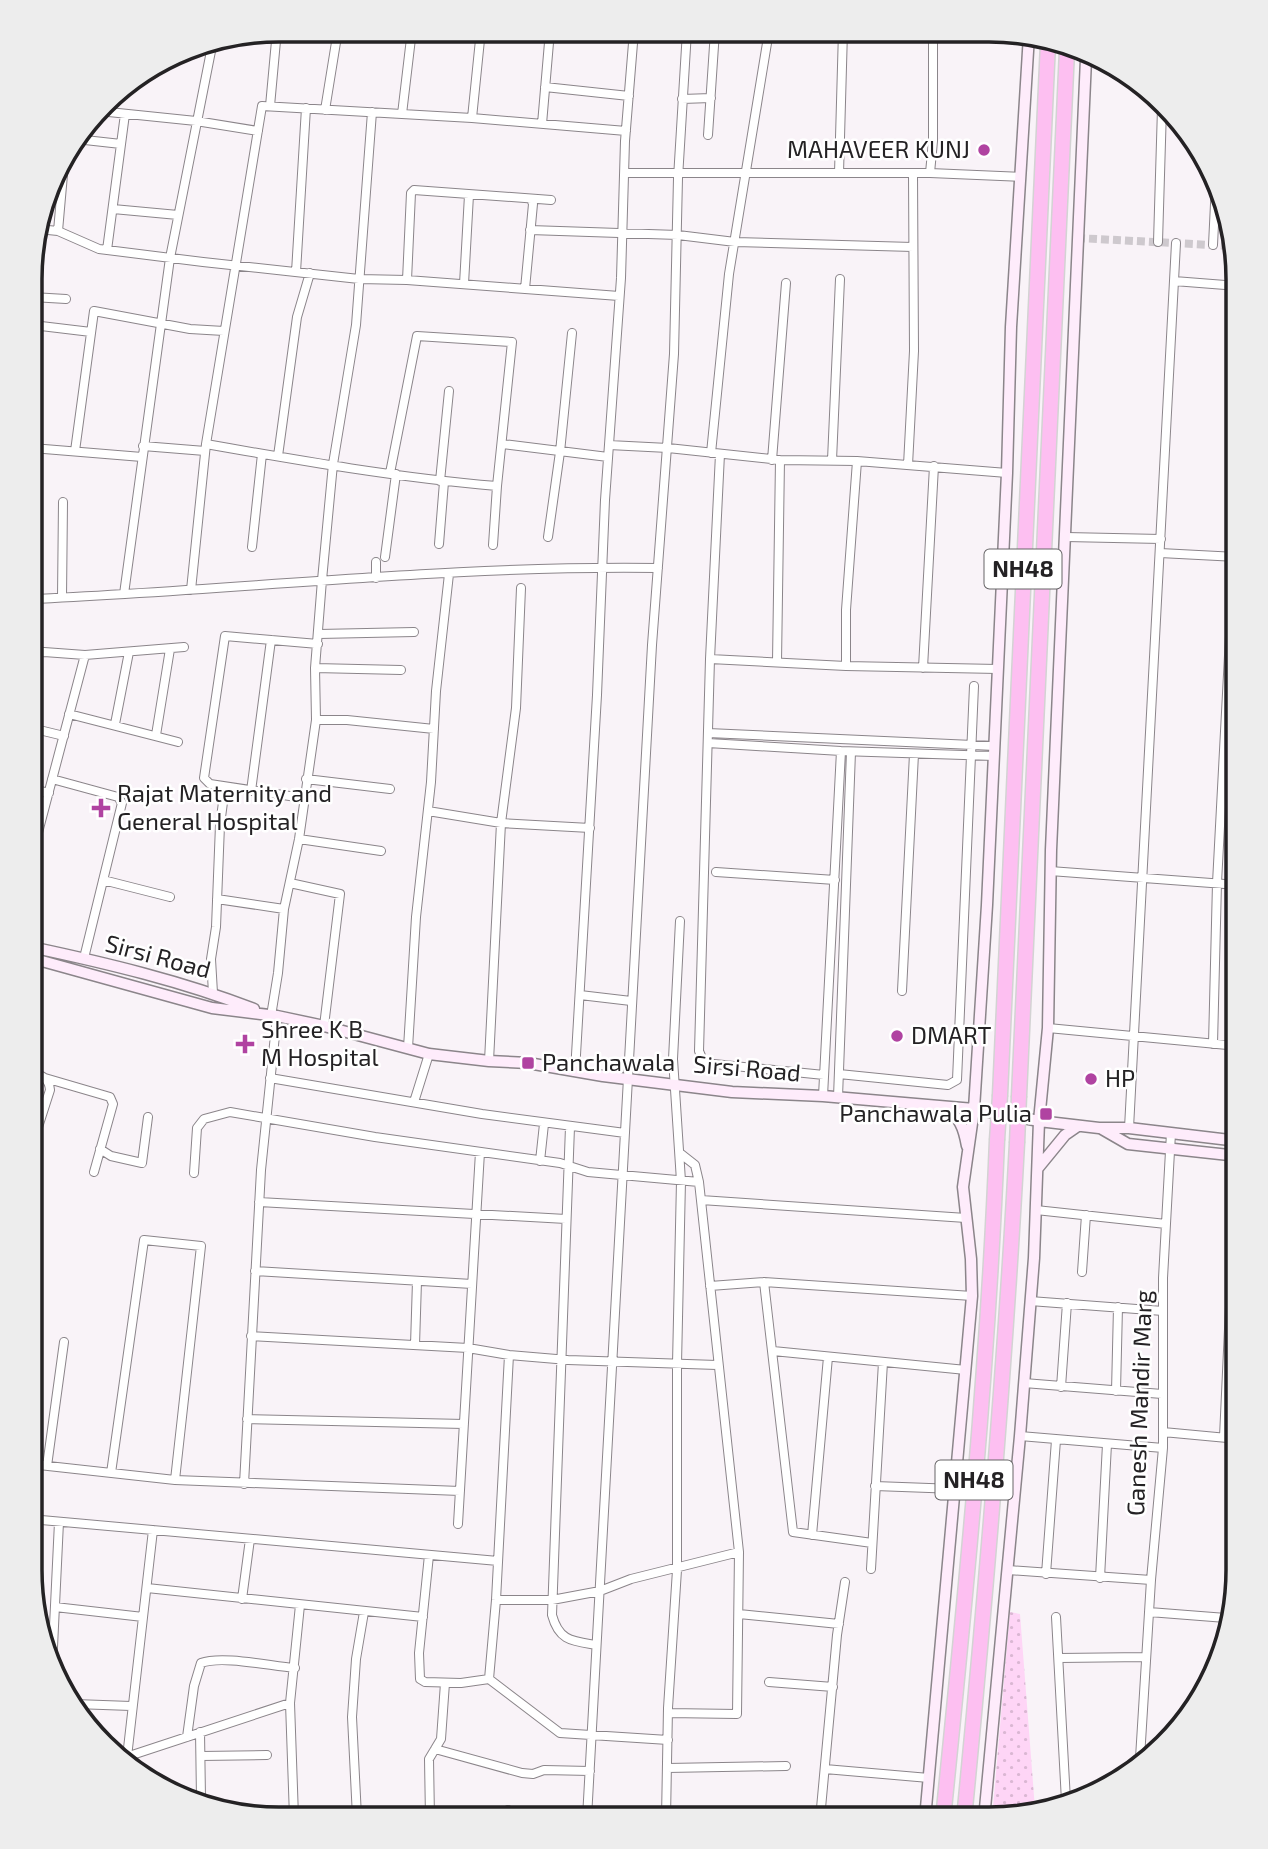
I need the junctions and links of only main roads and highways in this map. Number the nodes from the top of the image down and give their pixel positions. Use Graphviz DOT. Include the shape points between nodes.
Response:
graph roads {
  1 [pos="1048,50"];
  2 [pos="1067,56"];
  3 [pos="944,1807"];
  4 [pos="965,1807"];
  1 -- 3 [label="highway, NH48, bridge" via="991,1279"];
  2 -- 4 [label="highway, NH48, bridge" via="1011,1272"];
}
